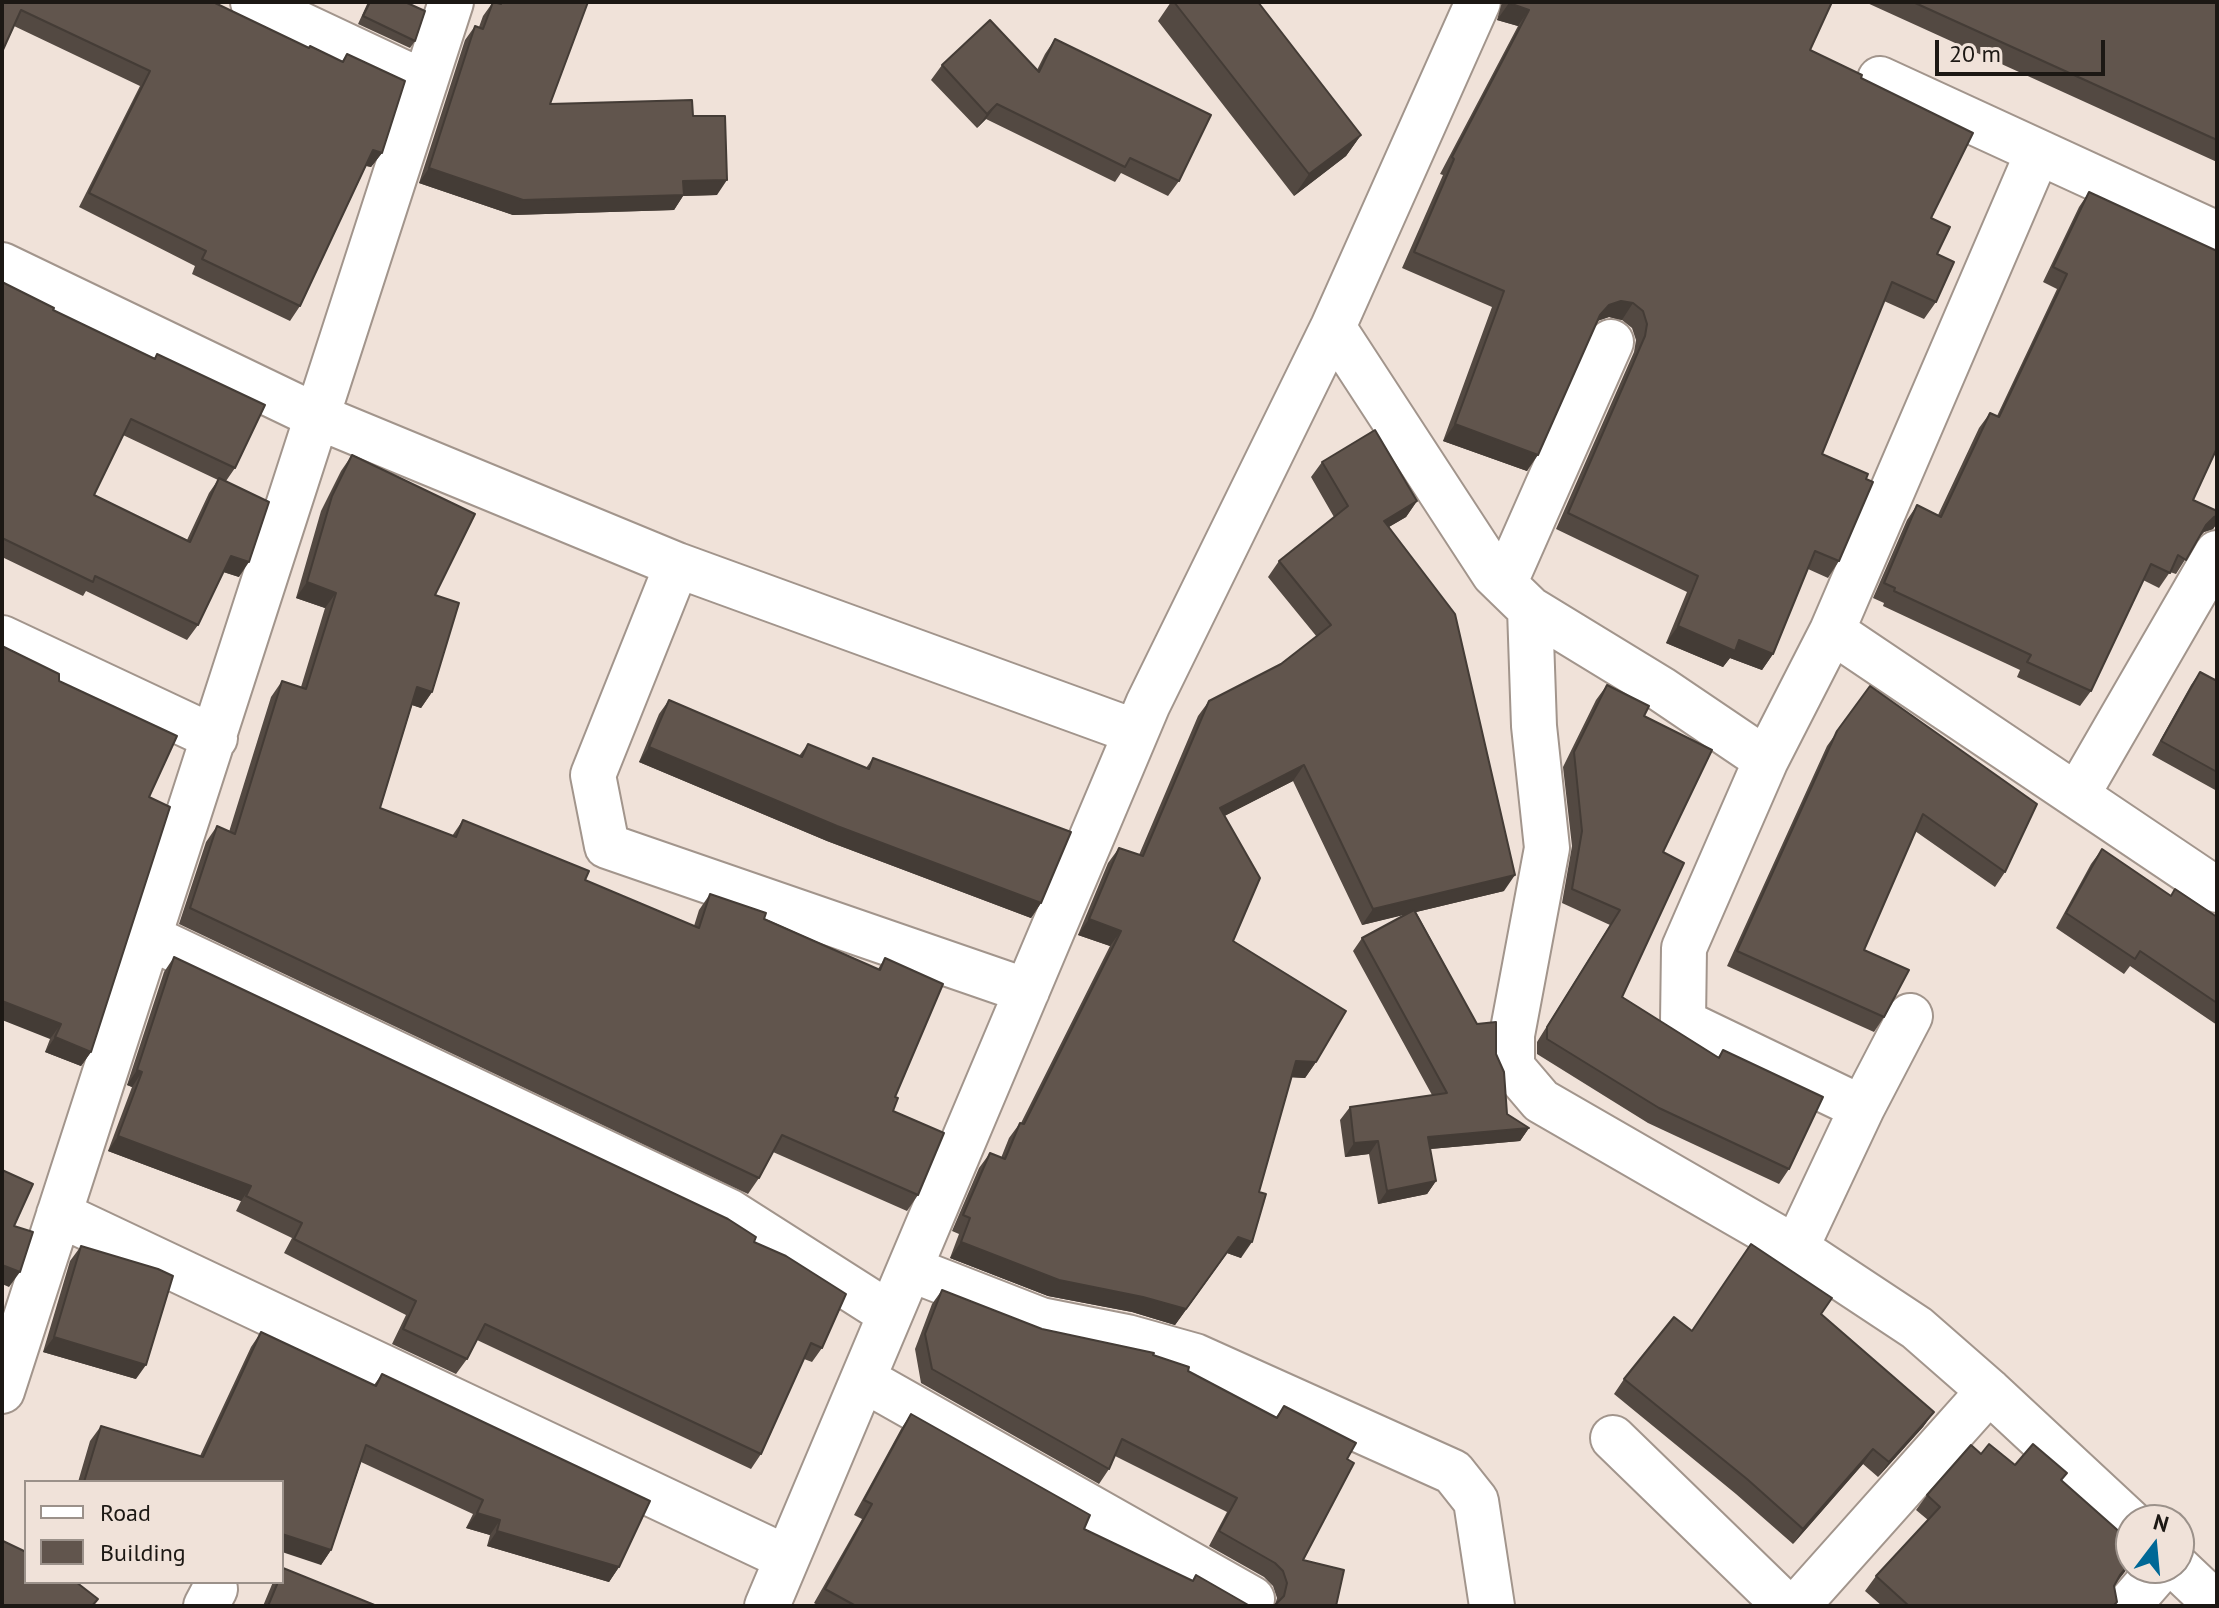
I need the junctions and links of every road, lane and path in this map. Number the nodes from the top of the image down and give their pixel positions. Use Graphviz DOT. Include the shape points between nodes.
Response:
graph roads {
  1 [pos="253,2"];
  2 [pos="451,2"];
  3 [pos="1478,2"];
  4 [pos="1880,79"];
  5 [pos="425,83"];
  6 [pos="2038,152"];
  7 [pos="2217,234"];
  8 [pos="2,265"];
  9 [pos="1333,327"];
  10 [pos="1611,342"];
  11 [pos="316,416"];
  12 [pos="2217,553"];
  13 [pos="677,565"];
  14 [pos="1517,596"];
  15 [pos="1832,631"];
  16 [pos="2,638"];
  17 [pos="1136,732"];
  18 [pos="215,738"];
  19 [pos="1766,760"];
  20 [pos="2077,795"];
  21 [pos="2217,890"];
  22 [pos="149,937"];
  23 [pos="1027,991"];
  24 [pos="1910,1016"];
  25 [pos="1862,1108"];
  26 [pos="59,1214"];
  27 [pos="1796,1248"];
  28 [pos="910,1269"];
  29 [pos="890,1314"];
  30 [pos="863,1379"];
  31 [pos="2,1391"];
  32 [pos="1989,1391"];
  33 [pos="1613,1438"];
  34 [pos="2115,1508"];
  35 [pos="787,1558"];
  36 [pos="2147,1584"];
  37 [pos="2195,1584"];
  38 [pos="1252,1599"];
  39 [pos="2217,1605"];
  40 [pos="767,1606"];
  41 [pos="1492,1606"];
  42 [pos="1786,1606"];
  43 [pos="1797,1606"];
  44 [pos="2128,1606"];
  1 -- 5 [label="street"];
  2 -- 5 [label="street"];
  3 -- 9 [label="street"];
  4 -- 6 [label="street"];
  5 -- 11 [label="street"];
  6 -- 7 [label="street"];
  6 -- 15 [label="street"];
  8 -- 11 [label="street"];
  9 -- 14 [label="street" via="1494,574"];
  9 -- 17 [label="street"];
  10 -- 14 [label="street"];
  11 -- 13 [label="street"];
  11 -- 18 [label="street"];
  12 -- 20 [label="street"];
  13 -- 17 [label="street"];
  13 -- 23 [label="street" via="593,775 607,846"];
  14 -- 19 [label="street"];
  14 -- 27 [label="street" via="1547,848 1512,1035 1512,1067 1541,1101"];
  15 -- 19 [label="street"];
  15 -- 20 [label="street"];
  16 -- 18 [label="street"];
  17 -- 23 [label="street"];
  18 -- 22 [label="street"];
  19 -- 25 [label="street" via="1684,948 1683,1022"];
  20 -- 21 [label="street"];
  22 -- 26 [label="street"];
  22 -- 29 [label="street" via="730,1212"];
  23 -- 28 [label="street"];
  24 -- 25 [label="street"];
  25 -- 27 [label="street"];
  26 -- 31 [label="street"];
  26 -- 35 [label="street"];
  27 -- 32 [label="street" via="1917,1328"];
  28 -- 29 [label="street"];
  28 -- 41 [label="street" via="1041,1320 1195,1356 1453,1472 1476,1501"];
  29 -- 30 [label="street"];
  30 -- 35 [label="street"];
  30 -- 38 [label="street"];
  32 -- 34 [label="street"];
  32 -- 43 [label="street"];
  33 -- 42 [label="street"];
  35 -- 40 [label="street"];
  36 -- 44 [label="street"];
  37 -- 39 [label="street"];
}
